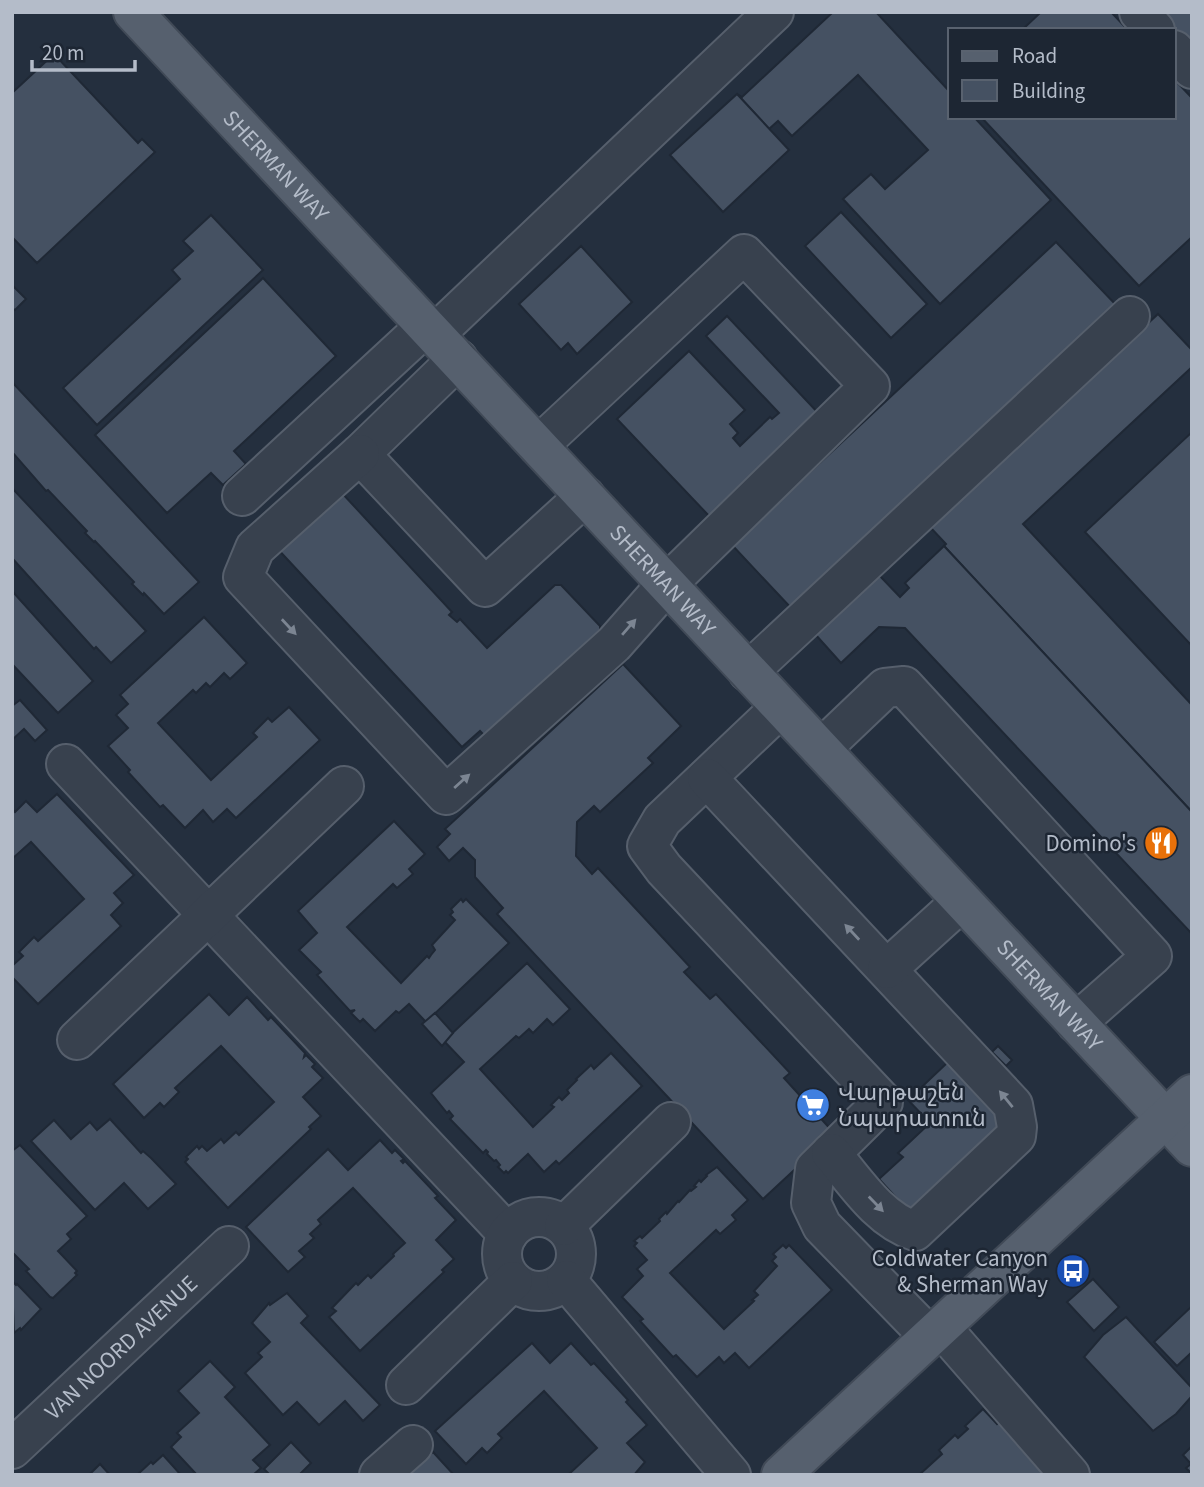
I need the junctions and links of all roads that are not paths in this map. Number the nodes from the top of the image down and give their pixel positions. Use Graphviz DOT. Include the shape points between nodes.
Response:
graph roads {
  1 [pos="133,12"];
  2 [pos="775,12"];
  3 [pos="1139,12"];
  4 [pos="1153,28"];
  5 [pos="1176,52"];
  6 [pos="1192,69"];
  7 [pos="1130,316"];
  8 [pos="440,340"];
  9 [pos="538,446"];
  10 [pos="360,454"];
  11 [pos="242,496"];
  12 [pos="585,496"];
  13 [pos="667,584"];
  14 [pos="748,672"];
  15 [pos="782,707"];
  16 [pos="821,749"];
  17 [pos="66,764"];
  18 [pos="707,778"];
  19 [pos="344,786"];
  20 [pos="962,901"];
  21 [pos="208,917"];
  22 [pos="887,969"];
  23 [pos="1076,1023"];
  24 [pos="78,1040"];
  25 [pos="1178,1106"];
  26 [pos="671,1122"];
  27 [pos="1192,1147"];
  28 [pos="831,1153"];
  29 [pos="564,1226"];
  30 [pos="508,1234"];
  31 [pos="229,1247"];
  32 [pos="566,1280"];
  33 [pos="513,1281"];
  34 [pos="936,1332"];
  35 [pos="407,1385"];
  36 [pos="413,1445"];
  37 [pos="12,1449"];
  38 [pos="379,1475"];
  39 [pos="731,1475"];
  40 [pos="781,1475"];
  41 [pos="1070,1475"];
  1 -- 8 [label="main road, SHERMAN WAY"];
  2 -- 8 [label="street"];
  3 -- 4 [label="street"];
  5 -- 6 [label="street"];
  7 -- 14 [label="street"];
  8 -- 9 [label="main road, SHERMAN WAY"];
  8 -- 10 [label="street"];
  8 -- 11 [label="street"];
  9 -- 12 [label="main road, SHERMAN WAY"];
  9 -- 13 [label="street" via="744,254 870,386"];
  10 -- 12 [label="street" via="485,587"];
  10 -- 13 [label="street, one-way" via="255,548 243,577 446,795 614,644"];
  12 -- 13 [label="main road, SHERMAN WAY"];
  13 -- 14 [label="main road, SHERMAN WAY"];
  14 -- 15 [label="main road, SHERMAN WAY"];
  15 -- 16 [label="main road, SHERMAN WAY"];
  15 -- 18 [label="street"];
  16 -- 20 [label="main road, SHERMAN WAY"];
  16 -- 23 [label="street" via="885,688 904,686 1152,956"];
  17 -- 21 [label="street"];
  22 -- 18 [label="street, one-way"];
  18 -- 28 [label="street" via="662,820 647,846 883,1102"];
  19 -- 21 [label="street"];
  20 -- 22 [label="street"];
  20 -- 23 [label="main road, SHERMAN WAY"];
  21 -- 24 [label="street"];
  21 -- 30 [label="street"];
  28 -- 22 [label="street, one-way" via="888,1216 915,1231 1016,1136 1013,1105"];
  23 -- 25 [label="main road, SHERMAN WAY"];
  25 -- 27 [label="main road, SHERMAN WAY"];
  25 -- 34 [label="main road"];
  26 -- 29 [label="street"];
  28 -- 34 [label="street" via="815,1169 811,1203 822,1226"];
  29 -- 30 [label="street" via="541,1217 516,1224"];
  29 -- 32 [label="street" via="576,1258"];
  30 -- 33 [label="street" via="502,1258"];
  31 -- 37 [label="street, VAN NOORD AVENUE"];
  32 -- 33 [label="street" via="546,1291 523,1288"];
  32 -- 39 [label="street"];
  33 -- 35 [label="street"];
  34 -- 40 [label="main road"];
  34 -- 41 [label="street"];
  36 -- 38 [label="street"];
}
